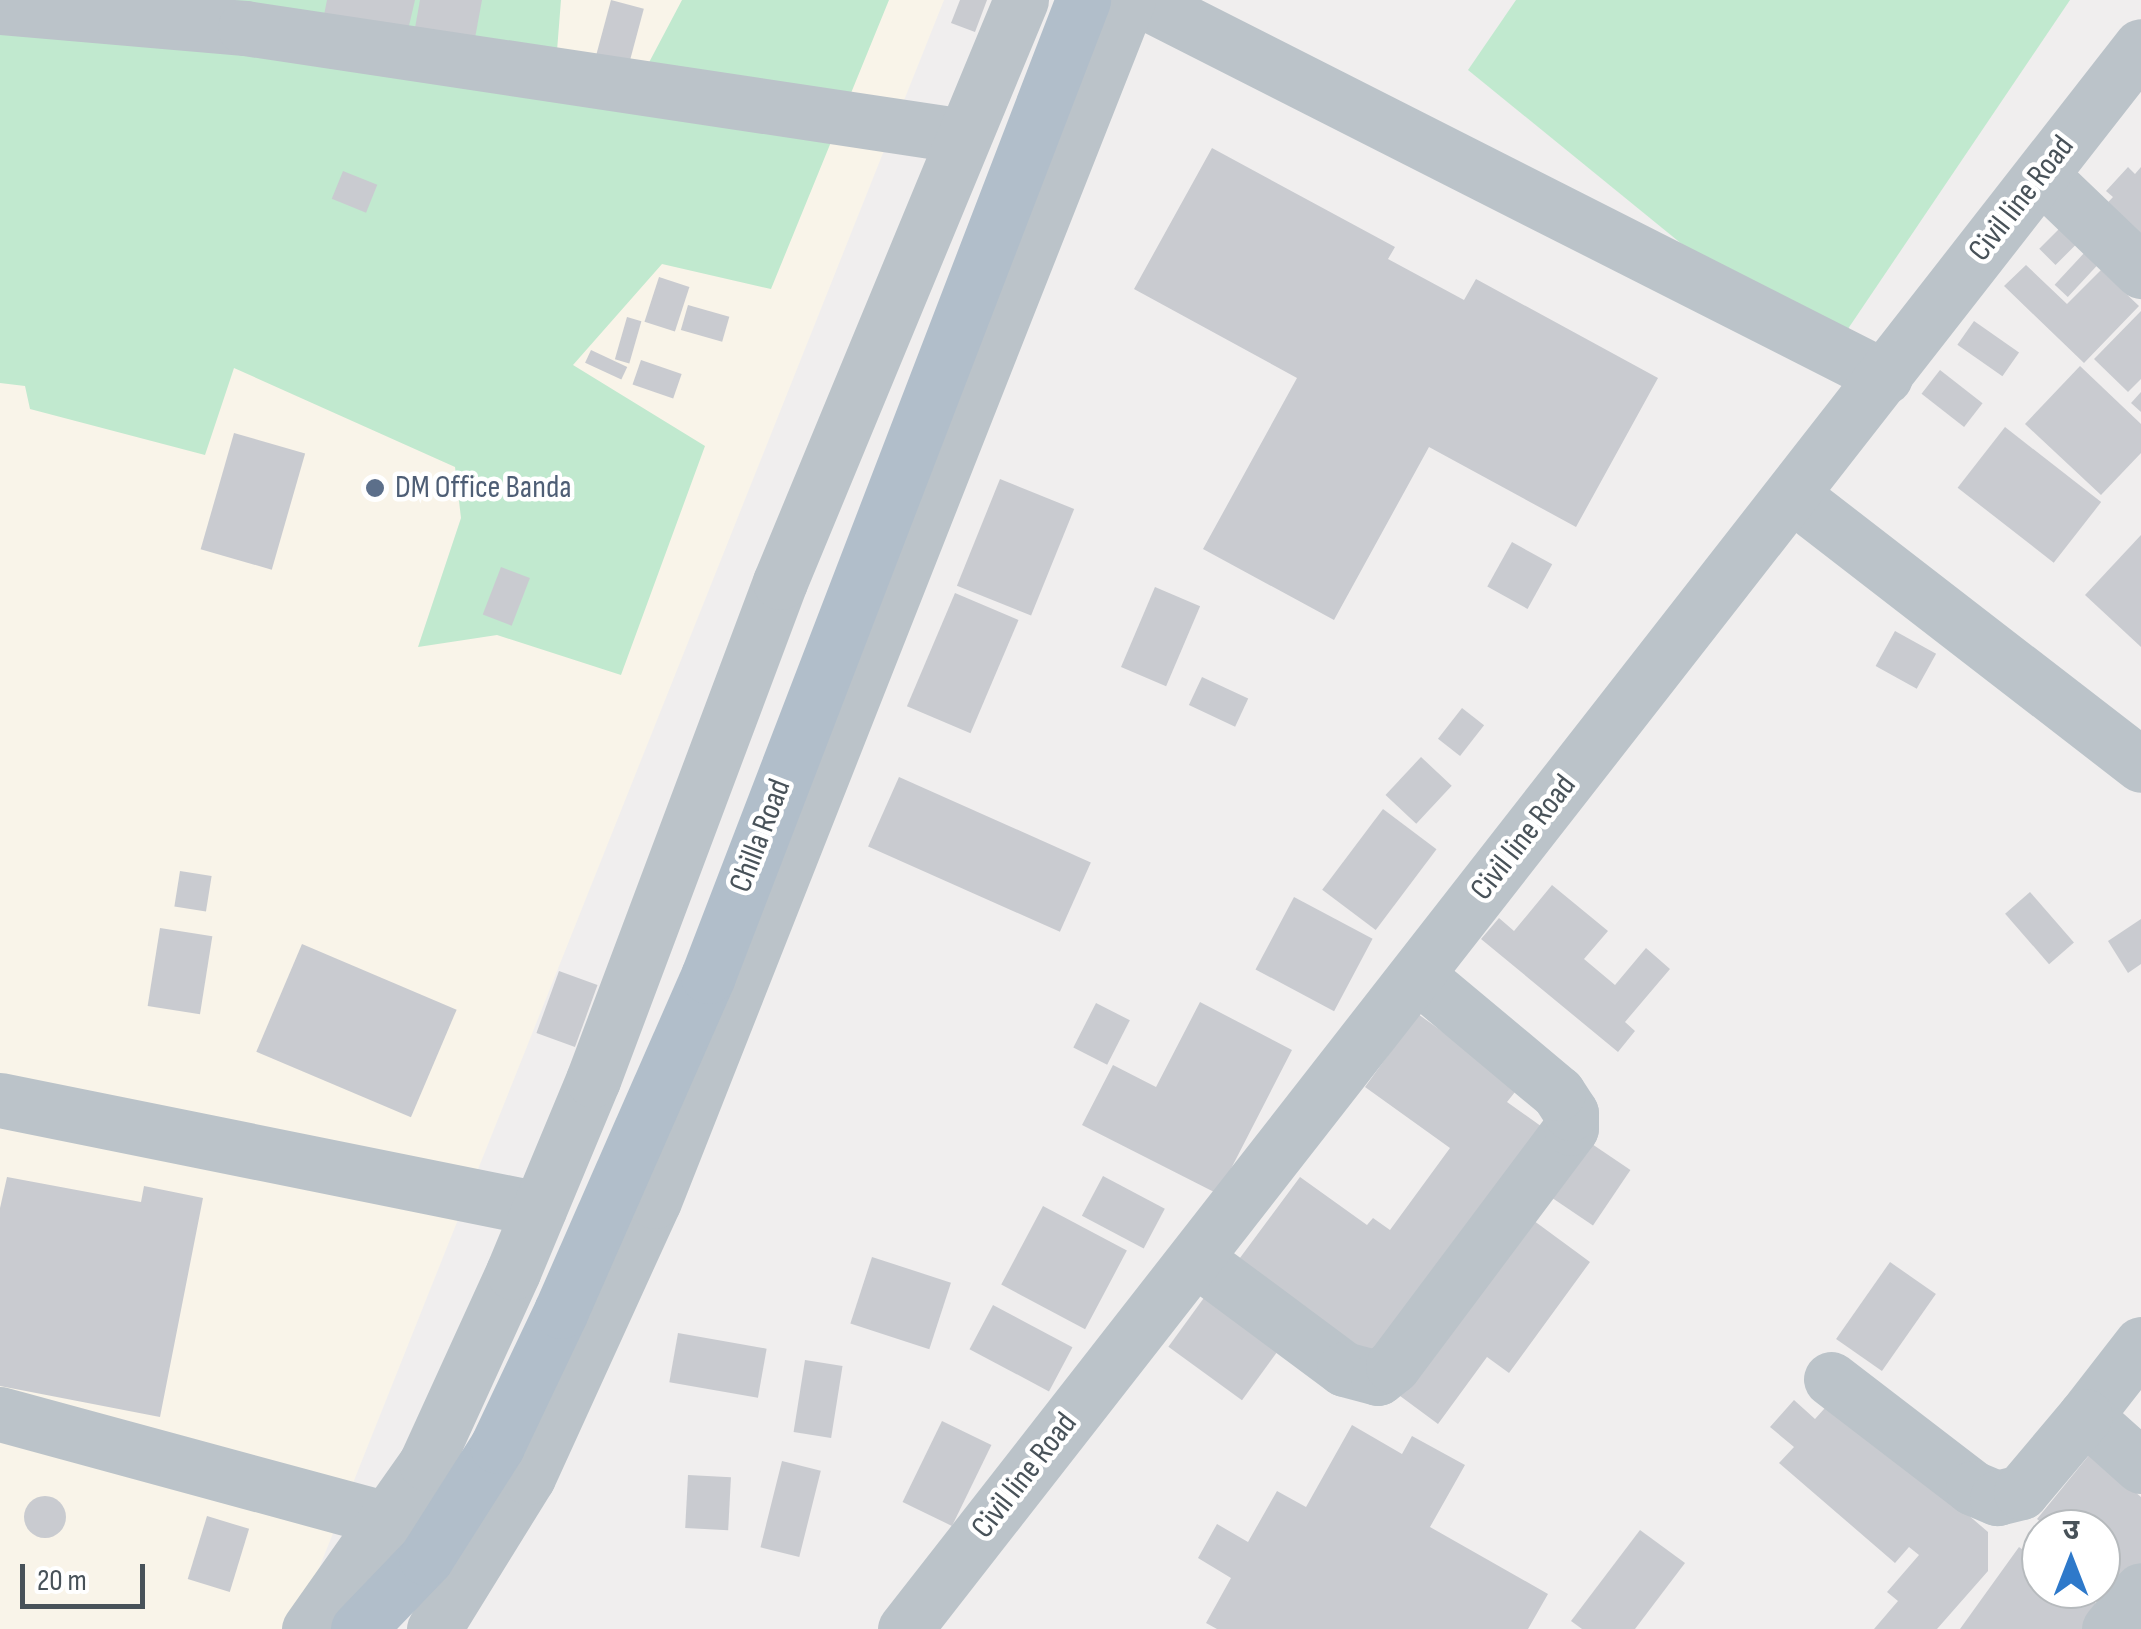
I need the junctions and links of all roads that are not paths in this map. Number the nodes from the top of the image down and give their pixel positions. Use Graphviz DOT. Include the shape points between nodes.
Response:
graph roads {
  1 [pos="1021,0"];
  2 [pos="1083,0"];
  3 [pos="1128,0"];
  4 [pos="1141,0"];
  5 [pos="0,7"];
  6 [pos="2141,46"];
  7 [pos="964,136"];
  8 [pos="2041,175"];
  9 [pos="2141,272"];
  10 [pos="1884,376"];
  11 [pos="1792,495"];
  12 [pos="2141,765"];
  13 [pos="1418,975"];
  14 [pos="0,1100"];
  15 [pos="539,1209"];
  16 [pos="1196,1259"];
  17 [pos="2141,1344"];
  18 [pos="1831,1379"];
  19 [pos="0,1414"];
  20 [pos="2086,1416"];
  21 [pos="2141,1466"];
  22 [pos="389,1520"];
  23 [pos="2141,1590"];
  24 [pos="310,1629"];
  25 [pos="358,1629"];
  26 [pos="434,1629"];
  27 [pos="905,1629"];
  28 [pos="2108,1629"];
  1 -- 7 [label="street"];
  2 -- 25 [label="main road, Chilla Road" via="708,976 590,1246 498,1446 426,1558"];
  3 -- 26 [label="street" via="654,1201 528,1477"];
  4 -- 10 [label="street"];
  5 -- 7 [label="street" via="245,28"];
  6 -- 8 [label="street, Civil line Road"];
  7 -- 15 [label="street" via="780,582"];
  8 -- 9 [label="street"];
  8 -- 10 [label="street, Civil line Road"];
  10 -- 11 [label="street, Civil line Road"];
  11 -- 12 [label="street"];
  11 -- 13 [label="street, Civil line Road"];
  13 -- 16 [label="street, Civil line Road"];
  13 -- 16 [label="street" via="1558,1093 1572,1113 1572,1128 1394,1366 1378,1378 1344,1368"];
  14 -- 15 [label="street"];
  15 -- 22 [label="street" via="426,1463"];
  16 -- 27 [label="street, Civil line Road"];
  17 -- 20 [label="street"];
  18 -- 20 [label="street" via="1973,1488 1997,1498 2021,1492"];
  19 -- 22 [label="street"];
  20 -- 21 [label="street"];
  22 -- 24 [label="street"];
  23 -- 28 [label="street"];
}
